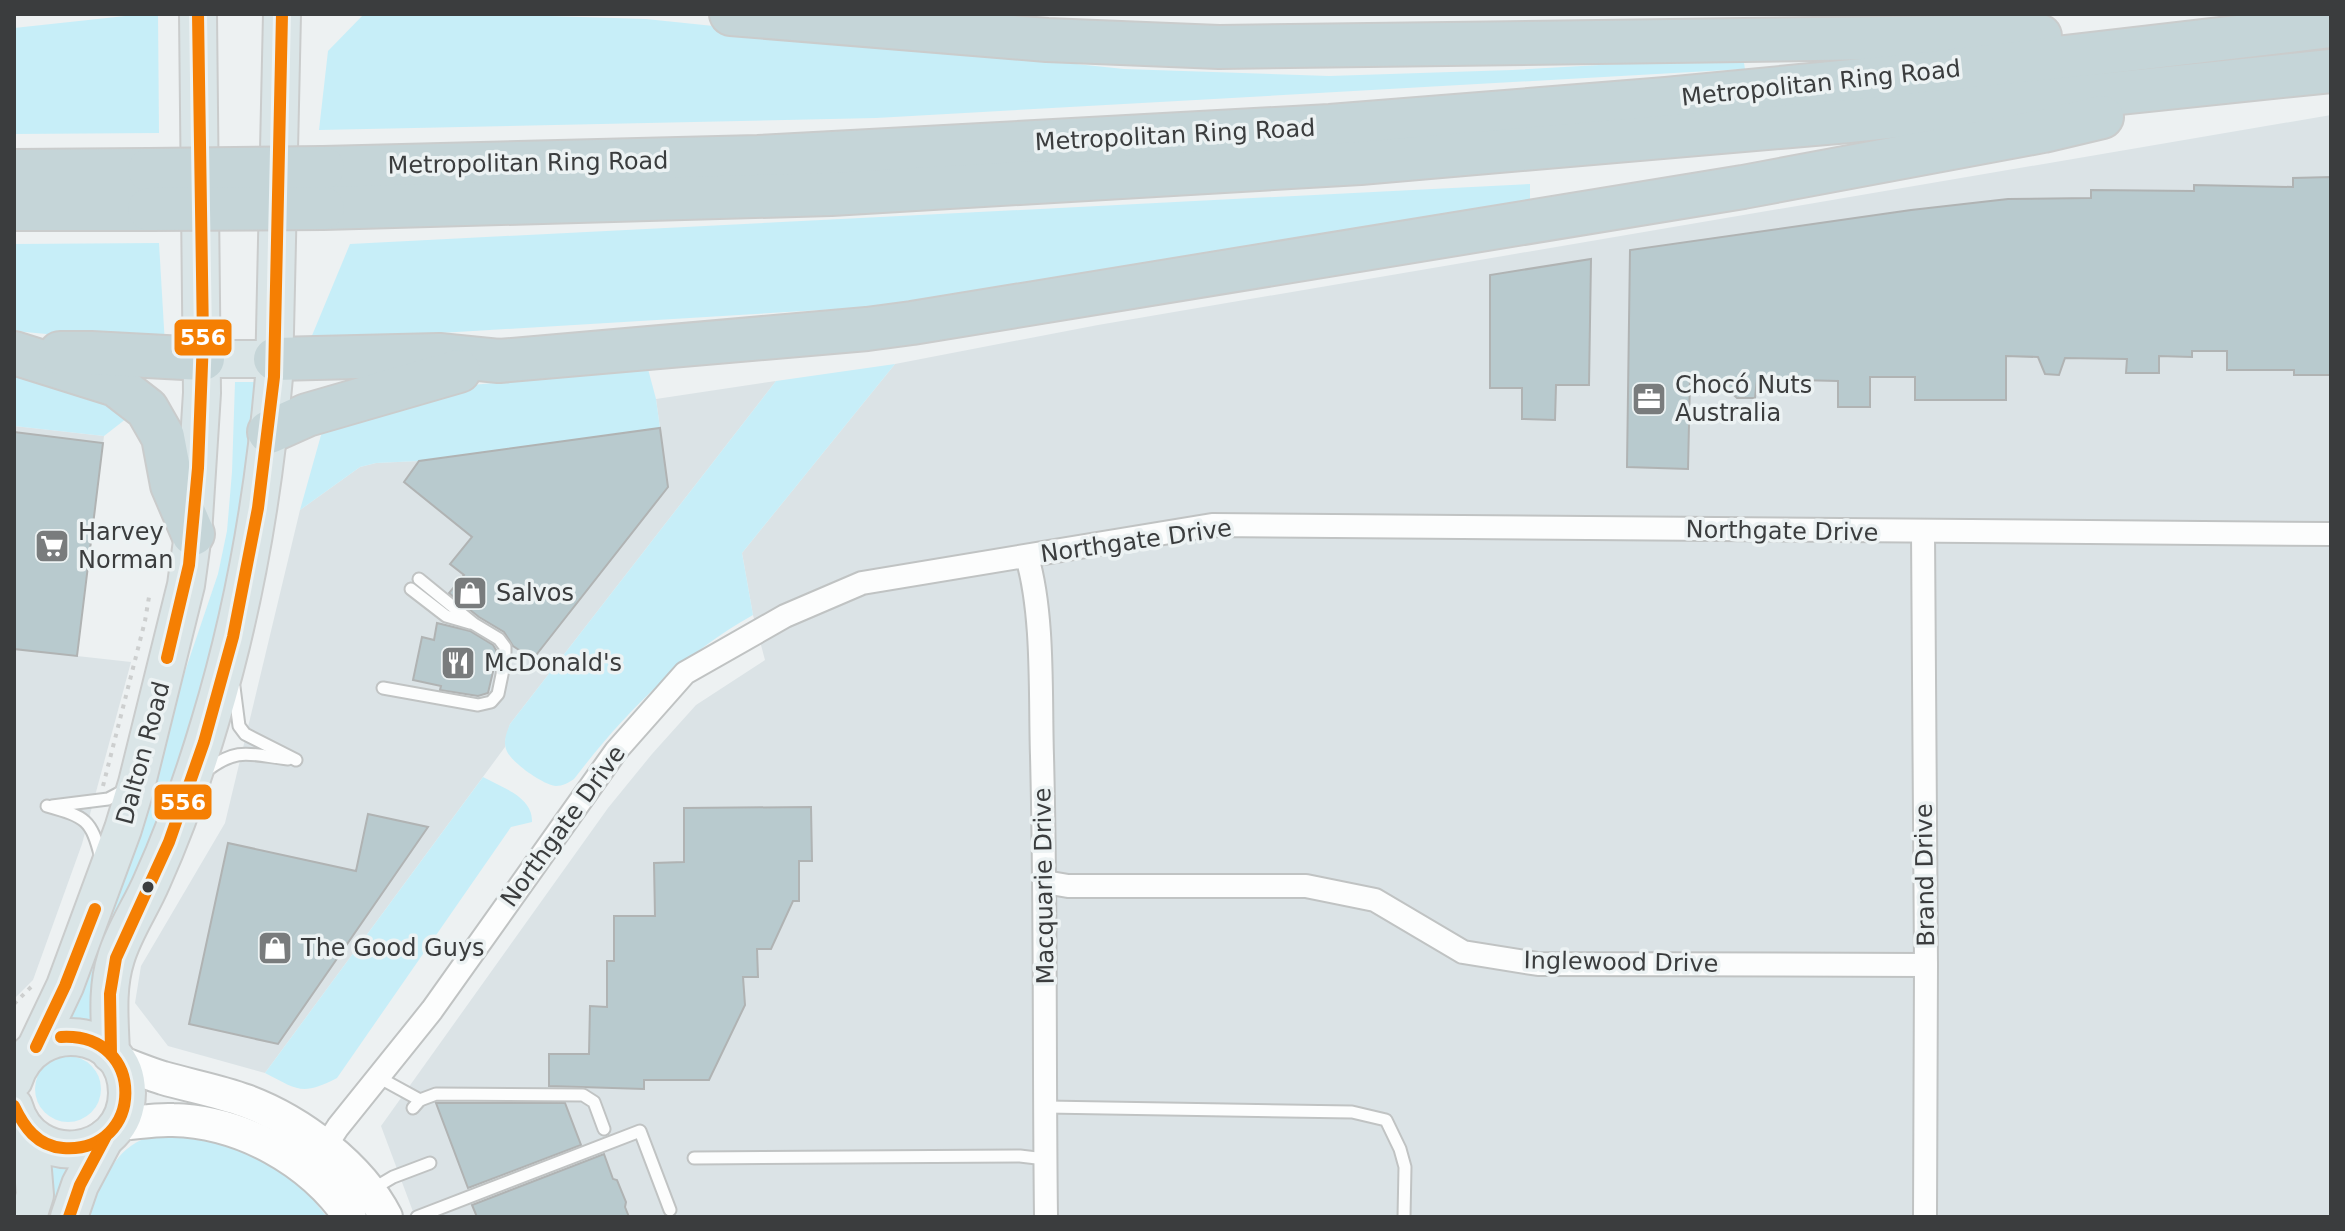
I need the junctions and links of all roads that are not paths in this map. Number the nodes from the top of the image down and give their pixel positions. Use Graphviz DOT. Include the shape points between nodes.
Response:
graph roads {
  1 [pos="198,14"];
  2 [pos="282,14"];
  3 [pos="731,14"];
  4 [pos="2331,26"];
  5 [pos="2237,36"];
  6 [pos="2331,71"];
  7 [pos="2259,78"];
  8 [pos="14,171"];
  9 [pos="323,188"];
  10 [pos="149,189"];
  11 [pos="14,209"];
  12 [pos="16,353"];
  13 [pos="203,359"];
  14 [pos="275,359"];
  15 [pos="499,361"];
  16 [pos="269,432"];
  17 [pos="1923,532"];
  18 [pos="193,534"];
  19 [pos="2331,534"];
  20 [pos="1027,557"];
  21 [pos="415,584"];
  22 [pos="231,645"];
  23 [pos="383,688"];
  24 [pos="137,783"];
  25 [pos="190,784"];
  26 [pos="106,878"];
  27 [pos="1045,882"];
  28 [pos="1926,965"];
  29 [pos="114,1058"];
  30 [pos="22,1061"];
  31 [pos="378,1077"];
  32 [pos="1046,1107"];
  33 [pos="19,1120"];
  34 [pos="604,1129"];
  35 [pos="111,1131"];
  36 [pos="694,1158"];
  37 [pos="317,1159"];
  38 [pos="1045,1159"];
  39 [pos="430,1163"];
  40 [pos="670,1210"];
  41 [pos="347,1213"];
  42 [pos="28,1217"];
  43 [pos="69,1217"];
  44 [pos="386,1217"];
  45 [pos="417,1217"];
  46 [pos="1046,1217"];
  47 [pos="1404,1217"];
  48 [pos="1925,1217"];
  1 -- 13 [label="main road, Dalton Road"];
  2 -- 14 [label="main road, Dalton Road"];
  3 -- 5 [label="highway" via="1047,40 1219,47"];
  4 -- 5 [label="highway, Metropolitan Ring Road"];
  5 -- 9 [label="highway, Metropolitan Ring Road" via="1872,79 1330,126 773,156"];
  6 -- 7 [label="highway, Metropolitan Ring Road"];
  7 -- 9 [label="highway, Metropolitan Ring Road" via="1849,121 1360,163 831,194"];
  7 -- 15 [label="highway" via="2043,131 1743,187 912,323"];
  8 -- 10 [label="highway, Metropolitan Ring Road"];
  9 -- 10 [label="highway, Metropolitan Ring Road, bridge"];
  10 -- 11 [label="highway, Metropolitan Ring Road"];
  12 -- 13 [label="highway"];
  12 -- 18 [label="highway" via="116,385 147,409 163,437 172,485"];
  13 -- 14 [label="main road"];
  13 -- 18 [label="main road, Dalton Road"];
  14 -- 15 [label="highway" via="439,355"];
  14 -- 16 [label="main road, Dalton Road"];
  15 -- 16 [label="highway" via="307,415"];
  16 -- 22 [label="main road, Dalton Road" via="253,545"];
  17 -- 19 [label="street, Northgate Drive"];
  17 -- 20 [label="street, Northgate Drive" via="1212,525"];
  17 -- 28 [label="street, Brand Drive"];
  18 -- 24 [label="main road, Dalton Road" via="186,585"];
  20 -- 27 [label="street, Macquarie Drive" via="1034,580"];
  20 -- 31 [label="street, Northgate Drive" via="862,583 785,616 685,673 616,751 432,1010"];
  21 -- 23 [label="lane" via="499,639 506,652 498,694 485,705 465,704"];
  22 -- 25 [label="main road, Dalton Road"];
  22 -- 25 [label="lane" via="239,726 257,742 296,760 233,754"];
  24 -- 26 [label="main road, Dalton Road"];
  24 -- 26 [label="lane" via="108,799 47,806 91,827"];
  25 -- 29 [label="main road, Dalton Road" via="116,957 110,1002"];
  26 -- 30 [label="main road, Dalton Road" via="65,986"];
  27 -- 28 [label="street, Inglewood Drive" via="1306,886 1375,900 1463,952 1538,964"];
  27 -- 32 [label="street, Macquarie Drive"];
  28 -- 48 [label="street, Brand Drive"];
  29 -- 30 [label="main road" via="92,1041 69,1036 58,1037"];
  29 -- 35 [label="main road, Dalton Road" via="127,1092"];
  29 -- 37 [label="main road" via="277,1115"];
  31 -- 34 [label="lane" via="416,1104 444,1093 583,1095 594,1102"];
  31 -- 37 [label="street, Northgate Drive"];
  32 -- 38 [label="street, Macquarie Drive"];
  32 -- 47 [label="lane" via="1352,1112 1386,1120 1405,1167"];
  33 -- 35 [label="main road" via="39,1141 61,1149 84,1148"];
  33 -- 42 [label="main road" via="35,1195"];
  35 -- 37 [label="main road" via="175,1120 231,1130"];
  35 -- 43 [label="main road" via="80,1185"];
  36 -- 38 [label="lane"];
  37 -- 41 [label="main road"];
  37 -- 44 [label="main road" via="364,1182"];
  38 -- 46 [label="street, Macquarie Drive"];
  39 -- 41 [label="lane" via="380,1185"];
  40 -- 45 [label="lane" via="640,1131"];
}
